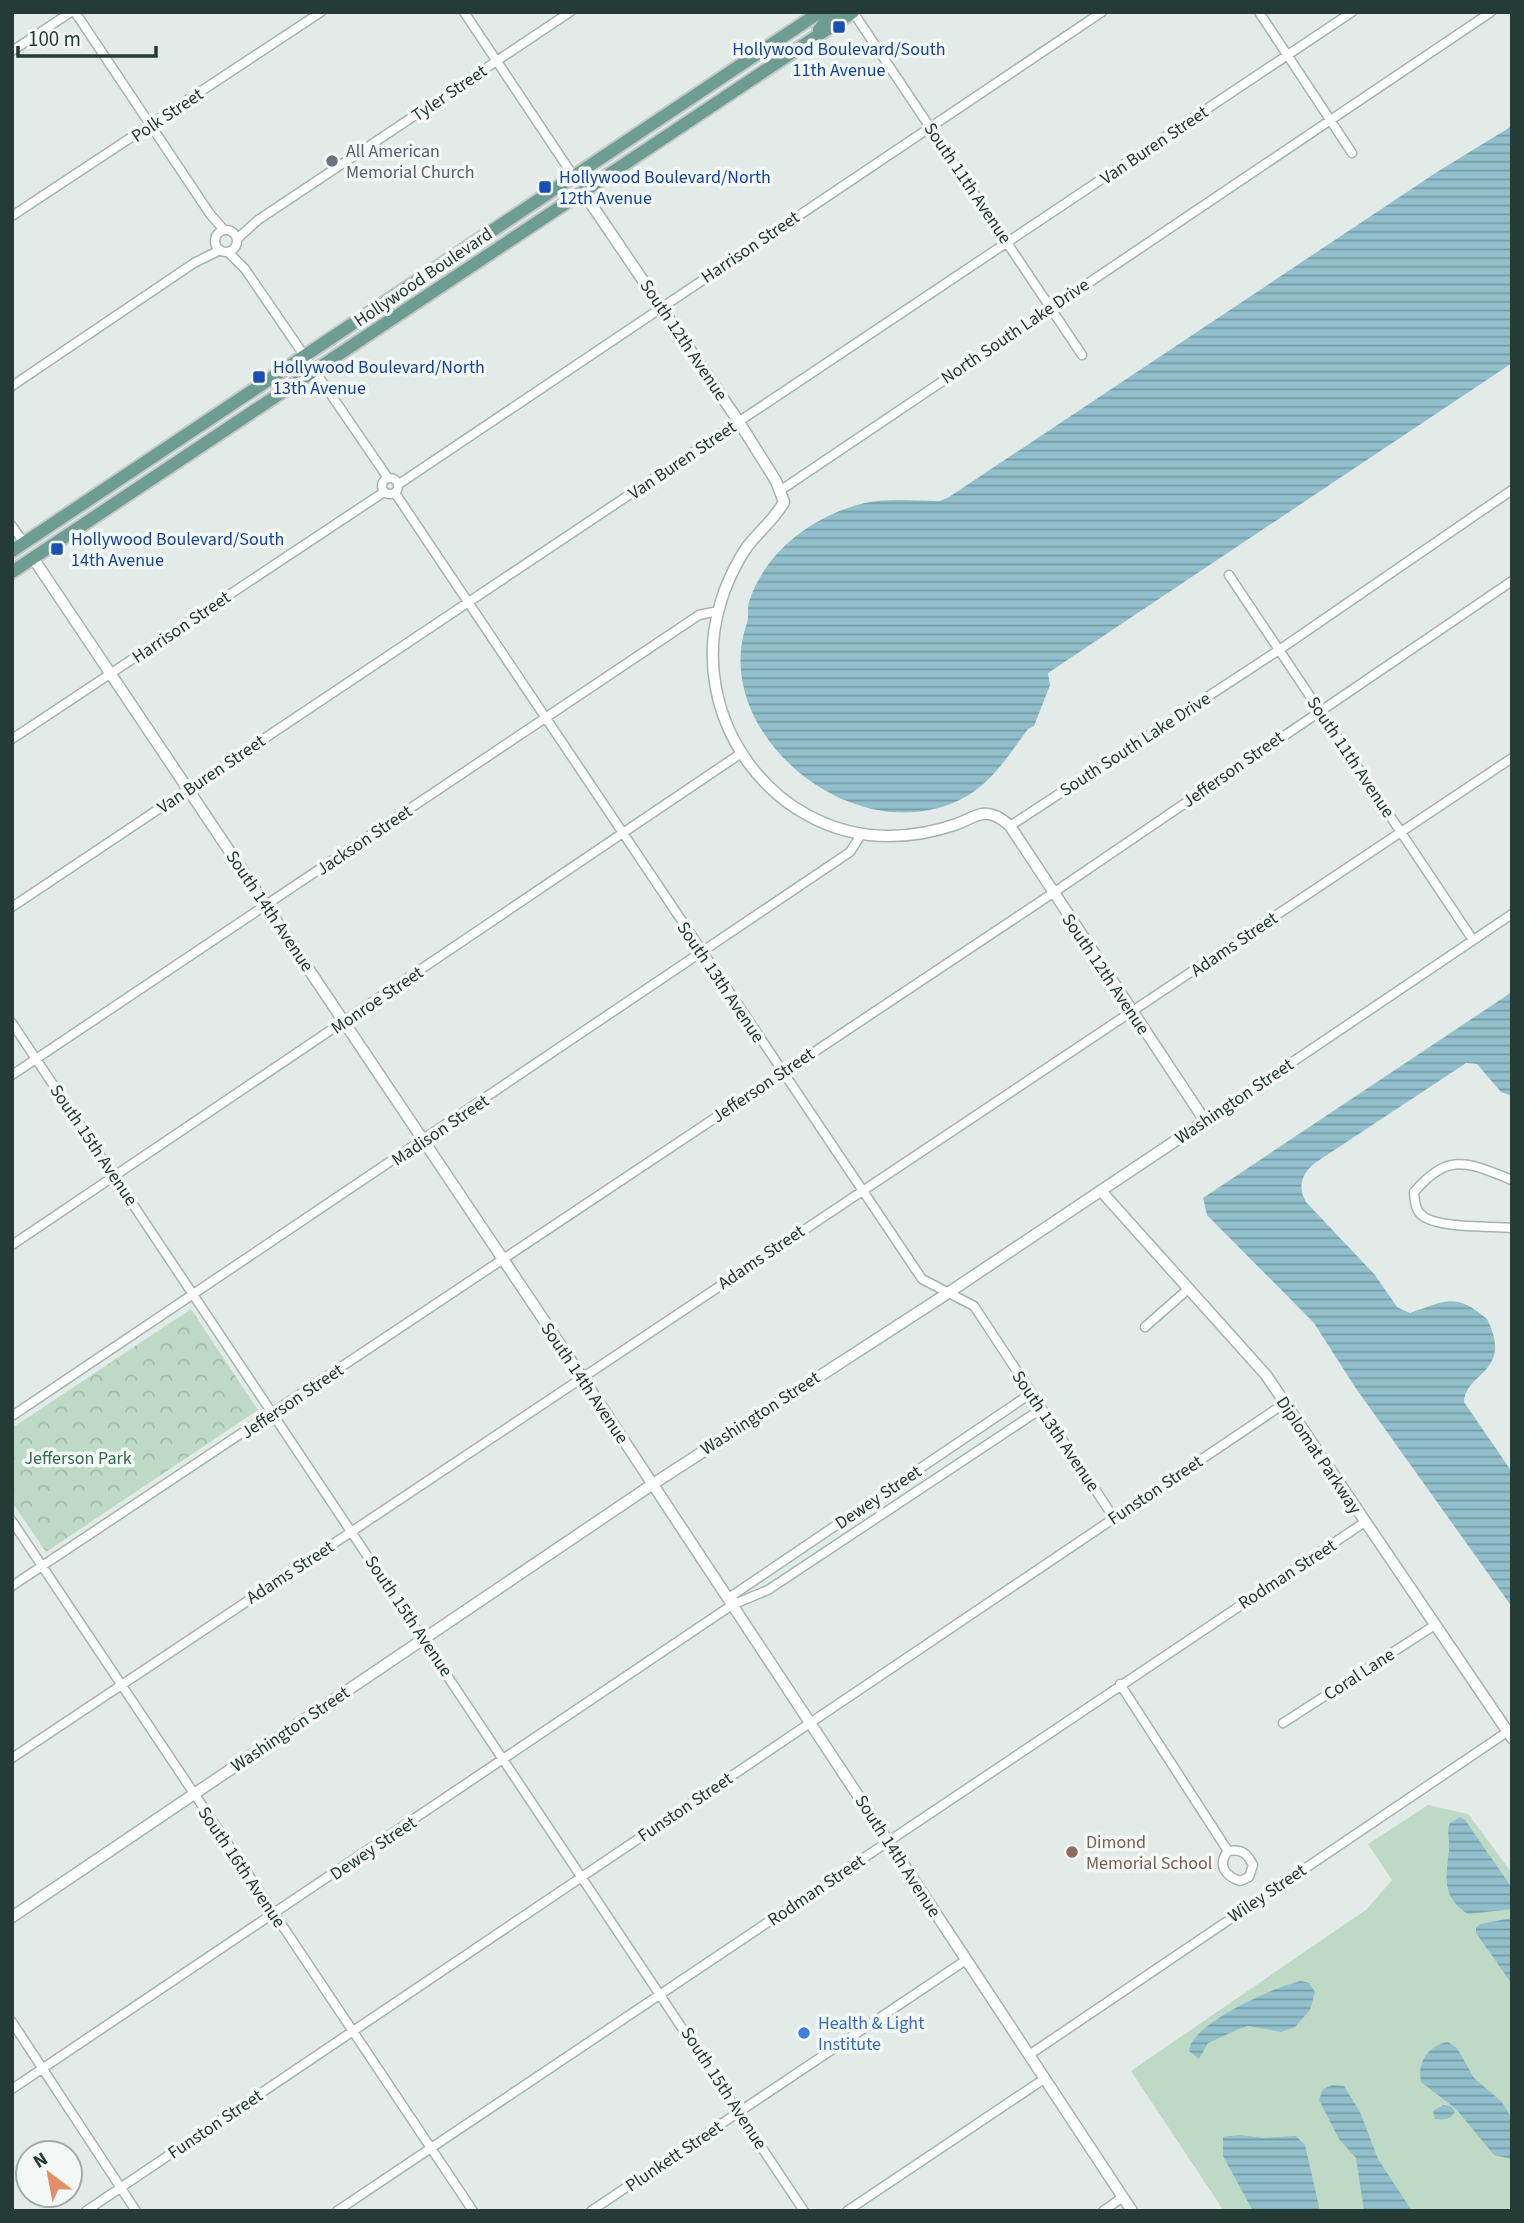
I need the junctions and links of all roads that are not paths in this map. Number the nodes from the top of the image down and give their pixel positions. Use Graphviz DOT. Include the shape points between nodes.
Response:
graph roads {
  1 [pos="73,12"];
  2 [pos="321,12"];
  3 [pos="464,12"];
  4 [pos="570,12"];
  5 [pos="820,12"];
  6 [pos="833,12"];
  7 [pos="853,12"];
  8 [pos="1102,12"];
  9 [pos="1259,12"];
  10 [pos="1352,12"];
  11 [pos="1491,12"];
  12 [pos="807,43"];
  13 [pos="12,51"];
  14 [pos="1287,55"];
  15 [pos="497,61"];
  16 [pos="1330,119"];
  17 [pos="151,126"];
  18 [pos="929,126"];
  19 [pos="1352,153"];
  20 [pos="573,177"];
  21 [pos="583,192"];
  22 [pos="12,216"];
  23 [pos="226,241"];
  24 [pos="1007,242"];
  25 [pos="662,306"];
  26 [pos="1050,307"];
  27 [pos="1082,355"];
  28 [pos="304,356"];
  29 [pos="314,370"];
  30 [pos="12,386"];
  31 [pos="739,422"];
  32 [pos="388,478"];
  33 [pos="397,489"];
  34 [pos="781,490"];
  35 [pos="1512,490"];
  36 [pos="384,492"];
  37 [pos="12,526"];
  38 [pos="24,543"];
  39 [pos="12,551"];
  40 [pos="33,558"];
  41 [pos="12,572"];
  42 [pos="1229,575"];
  43 [pos="1512,581"];
  44 [pos="470,603"];
  45 [pos="718,611"];
  46 [pos="1279,650"];
  47 [pos="110,674"];
  48 [pos="1319,710"];
  49 [pos="546,718"];
  50 [pos="12,739"];
  51 [pos="740,754"];
  52 [pos="1512,758"];
  53 [pos="188,789"];
  54 [pos="1010,826"];
  55 [pos="1401,832"];
  56 [pos="623,833"];
  57 [pos="861,835"];
  58 [pos="1053,893"];
  59 [pos="266,906"];
  60 [pos="12,907"];
  61 [pos="1512,914"];
  62 [pos="1473,940"];
  63 [pos="702,953"];
  64 [pos="1132,1012"];
  65 [pos="346,1022"];
  66 [pos="12,1023"];
  67 [pos="37,1059"];
  68 [pos="782,1073"];
  69 [pos="12,1075"];
  70 [pos="1205,1121"];
  71 [pos="424,1141"];
  72 [pos="114,1176"];
  73 [pos="1512,1180"];
  74 [pos="861,1190"];
  75 [pos="1101,1191"];
  76 [pos="1512,1228"];
  77 [pos="12,1245"];
  78 [pos="503,1260"];
  79 [pos="1186,1290"];
  80 [pos="948,1293"];
  81 [pos="195,1294"];
  82 [pos="1145,1327"];
  83 [pos="582,1377"];
  84 [pos="1030,1394"];
  85 [pos="1284,1403"];
  86 [pos="1041,1409"];
  87 [pos="274,1413"];
  88 [pos="12,1416"];
  89 [pos="653,1484"];
  90 [pos="1114,1518"];
  91 [pos="12,1521"];
  92 [pos="1365,1522"];
  93 [pos="353,1531"];
  94 [pos="42,1566"];
  95 [pos="12,1586"];
  96 [pos="732,1605"];
  97 [pos="1435,1625"];
  98 [pos="423,1639"];
  99 [pos="1120,1684"];
  100 [pos="120,1685"];
  101 [pos="810,1723"];
  102 [pos="1283,1723"];
  103 [pos="1510,1735"];
  104 [pos="12,1758"];
  105 [pos="504,1759"];
  106 [pos="193,1795"];
  107 [pos="888,1841"];
  108 [pos="1228,1852"];
  109 [pos="583,1875"];
  110 [pos="274,1914"];
  111 [pos="12,1917"];
  112 [pos="966,1960"];
  113 [pos="662,1994"];
  114 [pos="12,2022"];
  115 [pos="353,2031"];
  116 [pos="1028,2055"];
  117 [pos="42,2068"];
  118 [pos="1044,2079"];
  119 [pos="12,2089"];
  120 [pos="740,2111"];
  121 [pos="431,2147"];
  122 [pos="121,2188"];
  123 [pos="1123,2197"];
  124 [pos="86,2211"];
  125 [pos="136,2211"];
  126 [pos="337,2211"];
  127 [pos="473,2211"];
  128 [pos="591,2211"];
  129 [pos="804,2211"];
  130 [pos="847,2211"];
  131 [pos="1103,2211"];
  132 [pos="1132,2211"];
  1 -- 13 [label="street"];
  1 -- 17 [label="street"];
  2 -- 17 [label="street, Polk Street"];
  3 -- 15 [label="street"];
  4 -- 15 [label="street, Tyler Street"];
  5 -- 20 [label="main road, Hollywood Boulevard"];
  6 -- 12 [label="main road"];
  7 -- 12 [label="main road, Hollywood Boulevard"];
  7 -- 18 [label="street, South 11th Avenue"];
  8 -- 18 [label="street, Harrison Street"];
  9 -- 14 [label="street"];
  10 -- 14 [label="street, Van Buren Street"];
  11 -- 16 [label="street, North South Lake Drive"];
  12 -- 21 [label="main road, Hollywood Boulevard"];
  14 -- 16 [label="street"];
  14 -- 24 [label="street, Van Buren Street"];
  15 -- 20 [label="street"];
  15 -- 23 [label="street, Tyler Street"];
  16 -- 19 [label="street"];
  16 -- 26 [label="street, North South Lake Drive"];
  17 -- 22 [label="street, Polk Street"];
  17 -- 23 [label="street"];
  18 -- 24 [label="street, South 11th Avenue"];
  18 -- 25 [label="street, Harrison Street"];
  20 -- 28 [label="main road, Hollywood Boulevard"];
  21 -- 25 [label="street, South 12th Avenue"];
  21 -- 29 [label="main road, Hollywood Boulevard"];
  23 -- 28 [label="street"];
  23 -- 30 [label="street, Tyler Street"];
  24 -- 26 [label="street, South 11th Avenue"];
  24 -- 31 [label="street, Van Buren Street"];
  25 -- 31 [label="street, South 12th Avenue"];
  25 -- 33 [label="street, Harrison Street"];
  26 -- 27 [label="street, South 11th Avenue"];
  26 -- 34 [label="street, North South Lake Drive"];
  28 -- 29 [label="street"];
  28 -- 38 [label="main road, Hollywood Boulevard"];
  29 -- 32 [label="street"];
  29 -- 40 [label="main road, Hollywood Boulevard"];
  31 -- 34 [label="street, South 12th Avenue"];
  31 -- 44 [label="street, Van Buren Street"];
  32 -- 33 [label="street" via="393,478"];
  32 -- 36 [label="street" via="382,484"];
  33 -- 36 [label="street"];
  33 -- 44 [label="street, South 13th Avenue"];
  34 -- 45 [label="street" via="784,502 746,549"];
  35 -- 46 [label="street, South South Lake Drive"];
  36 -- 47 [label="street, Harrison Street"];
  37 -- 38 [label="street"];
  38 -- 39 [label="main road, Hollywood Boulevard"];
  40 -- 41 [label="main road, Hollywood Boulevard"];
  40 -- 47 [label="street, South 14th Avenue"];
  42 -- 46 [label="street, South 11th Avenue"];
  43 -- 48 [label="street, Jefferson Street"];
  44 -- 49 [label="street, South 13th Avenue"];
  44 -- 53 [label="street, Van Buren Street"];
  45 -- 49 [label="street, Jackson Street" via="699,615"];
  45 -- 51 [label="street" via="713,669 722,711"];
  46 -- 48 [label="street, South 11th Avenue"];
  46 -- 54 [label="street, South South Lake Drive"];
  47 -- 50 [label="street, Harrison Street"];
  47 -- 53 [label="street, South 14th Avenue"];
  48 -- 55 [label="street, South 11th Avenue"];
  48 -- 58 [label="street, Jefferson Street"];
  49 -- 56 [label="street, South 13th Avenue"];
  49 -- 59 [label="street, Jackson Street"];
  51 -- 56 [label="street, Monroe Street"];
  51 -- 57 [label="street" via="786,802 834,827"];
  52 -- 55 [label="street, Adams Street"];
  53 -- 59 [label="street, South 14th Avenue"];
  53 -- 60 [label="street, Van Buren Street"];
  54 -- 57 [label="street" via="998,816 983,814 914,836"];
  54 -- 58 [label="street, South 12th Avenue"];
  55 -- 62 [label="street, South 11th Avenue"];
  55 -- 64 [label="street, Adams Street"];
  56 -- 63 [label="street, South 13th Avenue"];
  56 -- 65 [label="street, Monroe Street"];
  57 -- 63 [label="street, Madison Street" via="850,852"];
  58 -- 64 [label="street, South 12th Avenue"];
  58 -- 68 [label="street, Jefferson Street"];
  59 -- 65 [label="street, South 14th Avenue"];
  59 -- 67 [label="street, Jackson Street"];
  61 -- 62 [label="street, Washington Street"];
  62 -- 70 [label="street, Washington Street"];
  63 -- 68 [label="street, South 13th Avenue"];
  63 -- 71 [label="street, Madison Street"];
  64 -- 70 [label="street, South 12th Avenue"];
  64 -- 74 [label="street, Adams Street"];
  65 -- 71 [label="street, South 14th Avenue"];
  65 -- 72 [label="street, Monroe Street"];
  66 -- 67 [label="street, South 15th Avenue"];
  67 -- 69 [label="street, Jackson Street"];
  67 -- 72 [label="street, South 15th Avenue"];
  68 -- 74 [label="street, South 13th Avenue"];
  68 -- 78 [label="street, Jefferson Street"];
  70 -- 75 [label="street, Washington Street"];
  71 -- 78 [label="street, South 14th Avenue"];
  71 -- 81 [label="street, Madison Street"];
  72 -- 77 [label="street, Monroe Street"];
  72 -- 81 [label="street, South 15th Avenue"];
  73 -- 76 [label="street" via="1455,1162 1428,1176 1414,1192 1415,1207 1437,1222"];
  74 -- 80 [label="street, South 13th Avenue" via="922,1279"];
  74 -- 83 [label="street, Adams Street"];
  75 -- 79 [label="street, Diplomat Parkway"];
  75 -- 80 [label="street, Washington Street"];
  78 -- 83 [label="street, South 14th Avenue"];
  78 -- 87 [label="street, Jefferson Street"];
  79 -- 82 [label="street"];
  79 -- 85 [label="street, Diplomat Parkway" via="1245,1350"];
  80 -- 84 [label="street, South 13th Avenue" via="974,1307"];
  80 -- 89 [label="street, Washington Street"];
  81 -- 87 [label="street, South 15th Avenue"];
  81 -- 88 [label="street, Madison Street"];
  83 -- 89 [label="street, South 14th Avenue"];
  83 -- 93 [label="street, Adams Street"];
  84 -- 86 [label="street, South 13th Avenue"];
  84 -- 96 [label="street, Dewey Street" via="733,1595"];
  85 -- 90 [label="street, Funston Street"];
  85 -- 92 [label="street, Diplomat Parkway"];
  86 -- 90 [label="street, South 13th Avenue"];
  86 -- 96 [label="street, Dewey Street" via="768,1591"];
  87 -- 93 [label="street, South 15th Avenue"];
  87 -- 94 [label="street, Jefferson Street"];
  89 -- 96 [label="street, South 14th Avenue"];
  89 -- 98 [label="street, Washington Street"];
  90 -- 101 [label="street, Funston Street"];
  91 -- 94 [label="street, South 16th Avenue"];
  92 -- 97 [label="street, Diplomat Parkway"];
  92 -- 99 [label="street, Rodman Street"];
  93 -- 98 [label="street, South 15th Avenue"];
  93 -- 100 [label="street, Adams Street"];
  94 -- 95 [label="street, Jefferson Street"];
  94 -- 100 [label="street, South 16th Avenue"];
  96 -- 101 [label="street, South 14th Avenue"];
  96 -- 105 [label="street, Dewey Street"];
  97 -- 102 [label="street, Coral Lane"];
  97 -- 103 [label="street, Diplomat Parkway"];
  98 -- 105 [label="street, South 15th Avenue"];
  98 -- 106 [label="street, Washington Street"];
  99 -- 107 [label="street, Rodman Street"];
  99 -- 108 [label="street"];
  100 -- 104 [label="street, Adams Street"];
  100 -- 106 [label="street, South 16th Avenue"];
  101 -- 107 [label="street, South 14th Avenue"];
  101 -- 109 [label="street, Funston Street"];
  103 -- 116 [label="street, Wiley Street"];
  105 -- 109 [label="street, South 15th Avenue"];
  105 -- 110 [label="street, Dewey Street"];
  106 -- 110 [label="street, South 16th Avenue"];
  106 -- 111 [label="street, Washington Street"];
  107 -- 112 [label="street, South 14th Avenue"];
  107 -- 113 [label="street, Rodman Street"];
  109 -- 113 [label="street, South 15th Avenue"];
  109 -- 115 [label="street, Funston Street"];
  110 -- 115 [label="street, South 16th Avenue"];
  110 -- 117 [label="street, Dewey Street"];
  112 -- 116 [label="street, South 14th Avenue"];
  112 -- 120 [label="street, Plunkett Street"];
  113 -- 120 [label="street, South 15th Avenue"];
  113 -- 121 [label="street, Rodman Street"];
  114 -- 117 [label="street"];
  115 -- 121 [label="street, South 16th Avenue"];
  115 -- 122 [label="street, Funston Street"];
  116 -- 118 [label="street, South 14th Avenue"];
  117 -- 119 [label="street, Dewey Street"];
  117 -- 122 [label="street"];
  118 -- 123 [label="street, South 14th Avenue"];
  118 -- 130 [label="street"];
  120 -- 128 [label="street, Plunkett Street"];
  120 -- 129 [label="street, South 15th Avenue"];
  121 -- 126 [label="street, Rodman Street"];
  121 -- 127 [label="street, South 16th Avenue"];
  122 -- 124 [label="street, Funston Street"];
  122 -- 125 [label="street"];
  123 -- 131 [label="street"];
  123 -- 132 [label="street, South 14th Avenue"];
}
